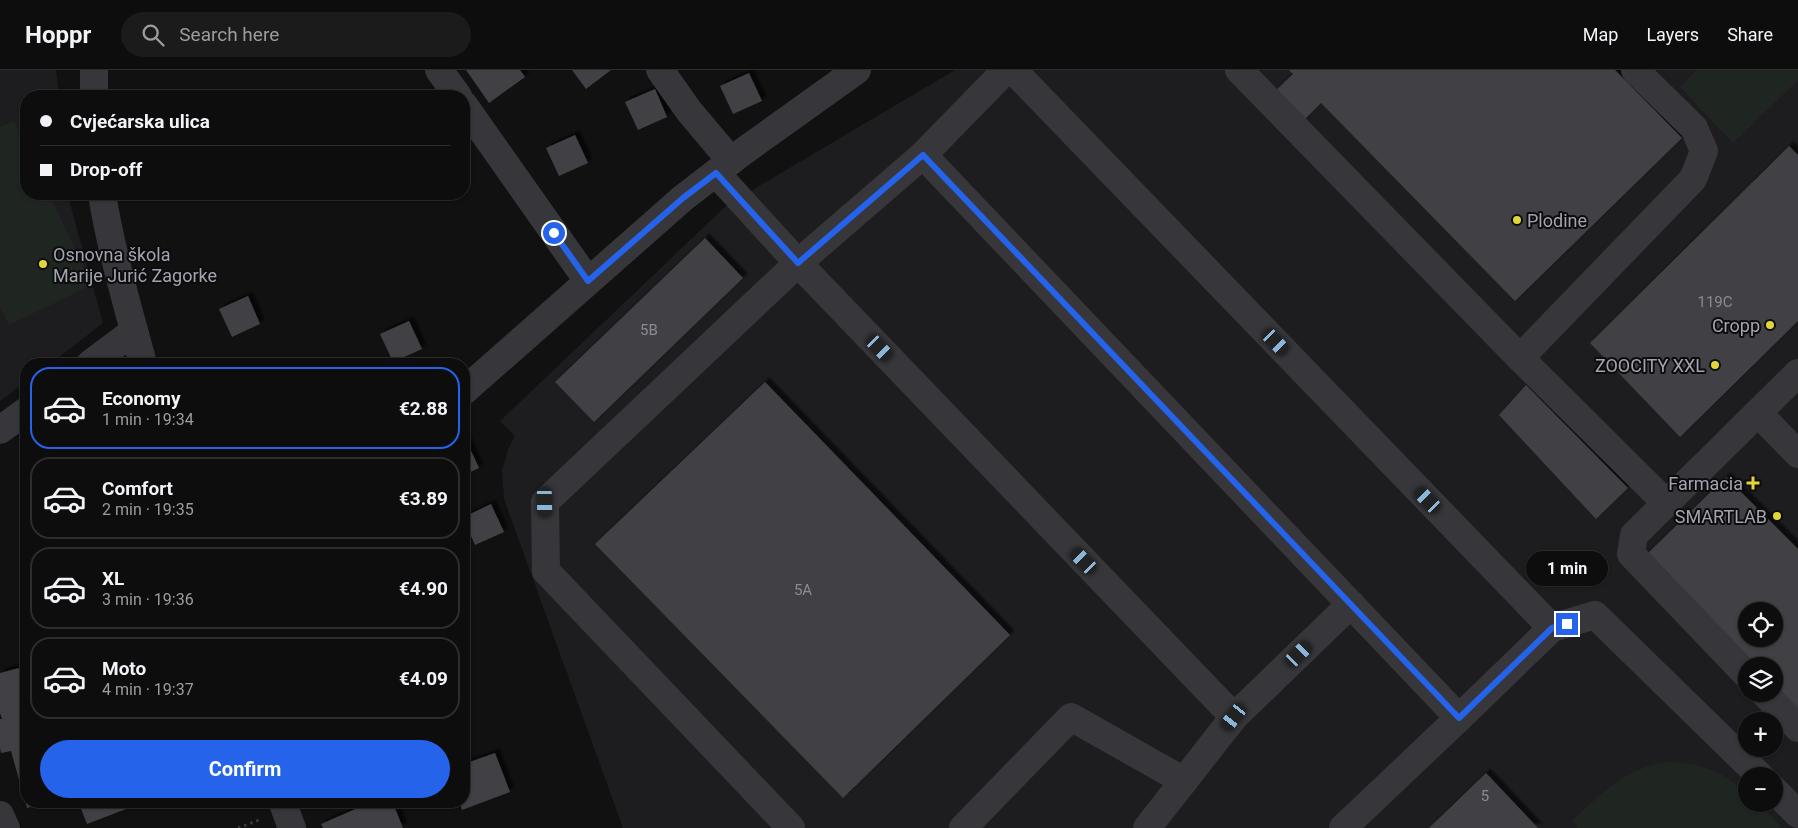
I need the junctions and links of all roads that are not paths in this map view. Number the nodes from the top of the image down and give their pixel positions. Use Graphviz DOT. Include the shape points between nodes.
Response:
graph roads {
  1 [pos="94,70"];
  2 [pos="439,70"];
  3 [pos="660,70"];
  4 [pos="857,70"];
  5 [pos="1006,70"];
  6 [pos="1013,70"];
  7 [pos="1239,70"];
  8 [pos="1635,70"];
  9 [pos="94,90"];
  10 [pos="454,90"];
  11 [pos="470,114"];
  12 [pos="923,155"];
  13 [pos="724,167"];
  14 [pos="103,200"];
  15 [pos="798,263"];
  16 [pos="588,281"];
  17 [pos="134,331"];
  18 [pos="98,358"];
  19 [pos="141,358"];
  20 [pos="1520,358"];
  21 [pos="1798,373"];
  22 [pos="470,386"];
  23 [pos="1758,413"];
  24 [pos="20,415"];
  25 [pos="0,430"];
  26 [pos="1798,454"];
  27 [pos="1666,503"];
  28 [pos="1351,604"];
  29 [pos="1552,628"];
  30 [pos="1738,666"];
  31 [pos="1773,702"];
  32 [pos="1234,717"];
  33 [pos="1459,718"];
  34 [pos="1798,728"];
  35 [pos="1751,767"];
  36 [pos="1184,781"];
  37 [pos="1783,799"];
  38 [pos="285,808"];
  39 [pos="1798,814"];
  40 [pos="0,815"];
  41 [pos="6,828"];
  42 [pos="292,828"];
  43 [pos="791,828"];
  44 [pos="963,828"];
  45 [pos="1147,828"];
  46 [pos="1343,828"];
  1 -- 9 [label="street"];
  2 -- 10 [label="street"];
  3 -- 13 [label="street"];
  4 -- 13 [label="street"];
  5 -- 12 [label="street"];
  6 -- 29 [label="street"];
  7 -- 20 [label="street"];
  8 -- 20 [label="street" via="1694,128 1704,151 1692,179"];
  11 -- 16 [label="street"];
  12 -- 15 [label="street"];
  12 -- 28 [label="street"];
  13 -- 15 [label="street"];
  13 -- 16 [label="street" via="683,198"];
  14 -- 17 [label="street"];
  15 -- 32 [label="street"];
  15 -- 43 [label="street" via="545,502 546,571"];
  16 -- 22 [label="street"];
  17 -- 18 [label="street"];
  17 -- 19 [label="street"];
  20 -- 27 [label="street"];
  21 -- 23 [label="street"];
  23 -- 26 [label="street"];
  23 -- 27 [label="street"];
  24 -- 25 [label="street"];
  27 -- 30 [label="street" via="1634,535 1631,554"];
  28 -- 32 [label="street"];
  28 -- 33 [label="street"];
  29 -- 33 [label="street"];
  29 -- 35 [label="street" via="1595,615"];
  31 -- 34 [label="street"];
  32 -- 36 [label="street"];
  33 -- 46 [label="street"];
  36 -- 44 [label="street" via="1071,718"];
  36 -- 45 [label="street"];
  37 -- 39 [label="street"];
  38 -- 42 [label="street"];
  40 -- 41 [label="street"];
}
